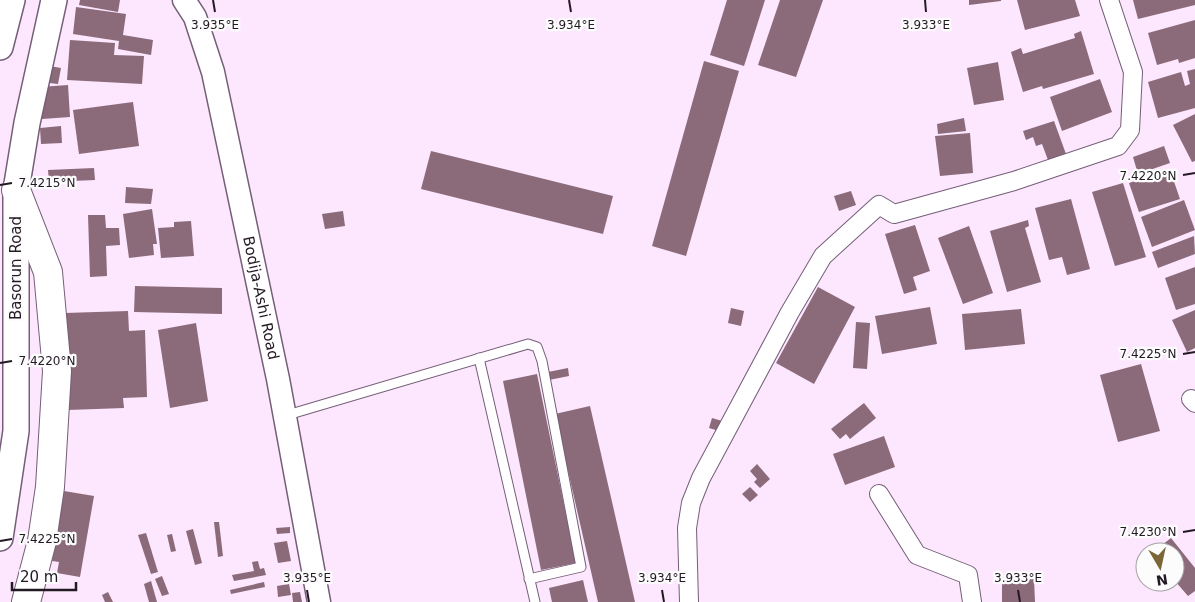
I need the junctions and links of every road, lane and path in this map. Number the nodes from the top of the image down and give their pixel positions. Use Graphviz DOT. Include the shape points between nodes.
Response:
graph roads {
  1 [pos="54,0"];
  2 [pos="184,0"];
  3 [pos="1109,0"];
  4 [pos="8,1"];
  5 [pos="0,47"];
  6 [pos="16,190"];
  7 [pos="479,358"];
  8 [pos="283,416"];
  9 [pos="879,494"];
  10 [pos="0,538"];
  11 [pos="529,579"];
  12 [pos="26,602"];
  13 [pos="319,602"];
  14 [pos="535,602"];
  15 [pos="689,602"];
  16 [pos="972,602"];
  1 -- 6 [label="main road, Basorun Road"];
  2 -- 8 [label="street, Bodija-Ashi Road" via="195,16 213,72"];
  3 -- 15 [label="street" via="1133,72 1130,130 1118,146 1014,181 894,214 880,205 824,256 720,440 691,503 687,528"];
  4 -- 5 [label="main road"];
  6 -- 10 [label="main road, Basorun Road" via="16,432"];
  6 -- 12 [label="highway" via="48,272 57,372 50,487 42,541"];
  7 -- 8 [label="lane"];
  7 -- 11 [label="lane"];
  7 -- 11 [label="lane" via="528,344 537,347 542,360 581,567"];
  8 -- 13 [label="street, Bodija-Ashi Road"];
  9 -- 16 [label="street" via="917,555 968,575"];
  11 -- 14 [label="lane"];
}
